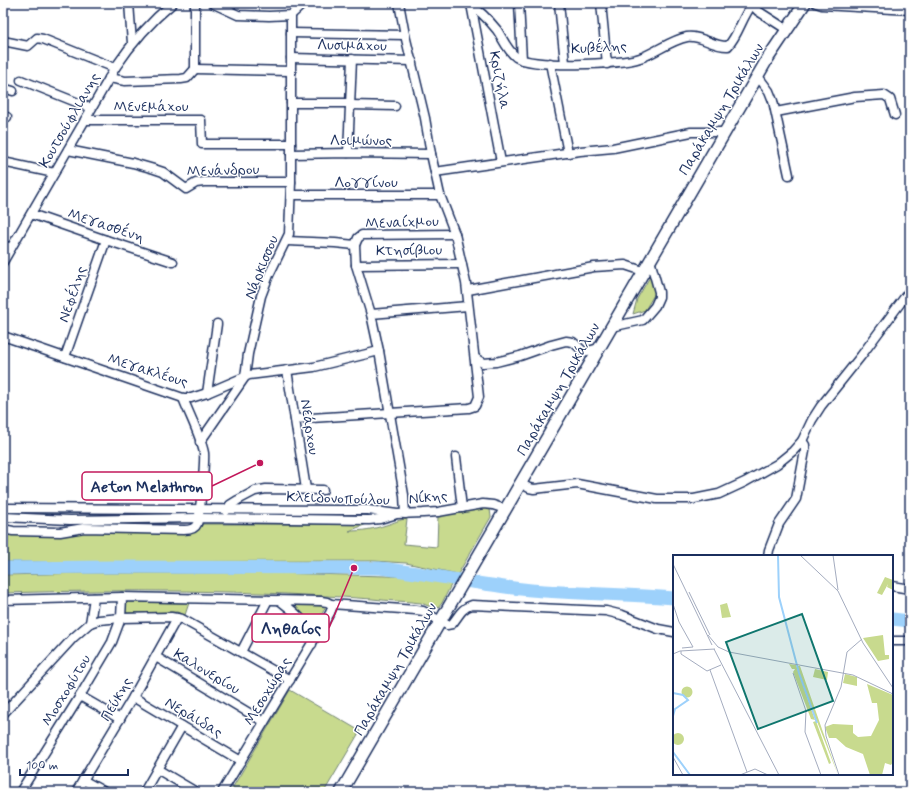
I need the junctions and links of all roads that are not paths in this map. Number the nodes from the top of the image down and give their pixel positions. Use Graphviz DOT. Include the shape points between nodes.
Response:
graph roads {
  1 [pos="129,3"];
  2 [pos="173,3"];
  3 [pos="195,3"];
  4 [pos="214,3"];
  5 [pos="304,3"];
  6 [pos="399,3"];
  7 [pos="519,3"];
  8 [pos="559,3"];
  9 [pos="601,3"];
  10 [pos="805,3"];
  11 [pos="816,3"];
  12 [pos="470,4"];
  13 [pos="751,4"];
  14 [pos="832,4"];
  15 [pos="894,6"];
  16 [pos="910,10"];
  17 [pos="291,15"];
  18 [pos="786,29"];
  19 [pos="291,32"];
  20 [pos="405,35"];
  21 [pos="3,41"];
  22 [pos="132,44"];
  23 [pos="291,58"];
  24 [pos="352,59"];
  25 [pos="522,60"];
  26 [pos="412,61"];
  27 [pos="550,62"];
  28 [pos="564,63"];
  29 [pos="608,64"];
  30 [pos="115,68"];
  31 [pos="195,69"];
  32 [pos="291,70"];
  33 [pos="757,75"];
  34 [pos="109,78"];
  35 [pos="21,80"];
  36 [pos="3,88"];
  37 [pos="14,91"];
  38 [pos="291,103"];
  39 [pos="350,104"];
  40 [pos="395,106"];
  41 [pos="91,108"];
  42 [pos="776,112"];
  43 [pos="895,115"];
  44 [pos="85,120"];
  45 [pos="724,132"];
  46 [pos="291,144"];
  47 [pos="68,150"];
  48 [pos="348,153"];
  49 [pos="568,153"];
  50 [pos="291,154"];
  51 [pos="431,154"];
  52 [pos="3,162"];
  53 [pos="501,162"];
  54 [pos="435,172"];
  55 [pos="54,173"];
  56 [pos="789,175"];
  57 [pos="291,182"];
  58 [pos="291,195"];
  59 [pos="440,195"];
  60 [pos="31,214"];
  61 [pos="455,234"];
  62 [pos="106,240"];
  63 [pos="287,241"];
  64 [pos="355,245"];
  65 [pos="7,247"];
  66 [pos="650,260"];
  67 [pos="3,262"];
  68 [pos="173,262"];
  69 [pos="462,264"];
  70 [pos="356,265"];
  71 [pos="643,271"];
  72 [pos="468,290"];
  73 [pos="910,290"];
  74 [pos="468,306"];
  75 [pos="371,314"];
  76 [pos="217,324"];
  77 [pos="611,327"];
  78 [pos="3,336"];
  79 [pos="599,348"];
  80 [pos="379,351"];
  81 [pos="65,358"];
  82 [pos="475,358"];
  83 [pos="287,370"];
  84 [pos="245,377"];
  85 [pos="207,393"];
  86 [pos="183,398"];
  87 [pos="390,412"];
  88 [pos="295,419"];
  89 [pos="802,441"];
  90 [pos="200,442"];
  91 [pos="456,457"];
  92 [pos="520,483"];
  93 [pos="306,489"];
  94 [pos="323,490"];
  95 [pos="3,508"];
  96 [pos="462,508"];
  97 [pos="200,509"];
  98 [pos="226,509"];
  99 [pos="505,509"];
  100 [pos="401,514"];
  101 [pos="3,517"];
  102 [pos="198,518"];
  103 [pos="225,519"];
  104 [pos="82,524"];
  105 [pos="3,529"];
  106 [pos="768,555"];
  107 [pos="893,586"];
  108 [pos="910,588"];
  109 [pos="122,597"];
  110 [pos="94,598"];
  111 [pos="3,600"];
  112 [pos="268,600"];
  113 [pos="279,600"];
  114 [pos="331,604"];
  115 [pos="121,618"];
  116 [pos="178,618"];
  117 [pos="442,618"];
  118 [pos="90,623"];
  119 [pos="673,632"];
  120 [pos="893,641"];
  121 [pos="910,641"];
  122 [pos="312,644"];
  123 [pos="241,652"];
  124 [pos="156,657"];
  125 [pos="290,680"];
  126 [pos="80,696"];
  127 [pos="133,697"];
  128 [pos="3,714"];
  129 [pos="120,719"];
  130 [pos="264,722"];
  131 [pos="182,726"];
  132 [pos="241,761"];
  133 [pos="157,770"];
  134 [pos="83,780"];
  135 [pos="20,792"];
  136 [pos="76,792"];
  137 [pos="105,792"];
  138 [pos="144,792"];
  139 [pos="196,792"];
  140 [pos="222,792"];
  141 [pos="341,792"];
  1 -- 22 [label="street"];
  2 -- 22 [label="street, Κουτσούφλιανης"];
  3 -- 31 [label="street"];
  4 -- 17 [label="street" via="242,16"];
  5 -- 17 [label="street"];
  6 -- 20 [label="street"];
  7 -- 25 [label="street"];
  8 -- 28 [label="street"];
  9 -- 29 [label="street"];
  10 -- 18 [label="main road, Παράκαμψη Τρικάλων"];
  11 -- 14 [label="street"];
  12 -- 25 [label="street" via="493,25 510,51"];
  12 -- 53 [label="street, Κριζήλα"];
  13 -- 18 [label="street"];
  13 -- 29 [label="street, Κυβέλης" via="728,46 690,37 682,38 639,58"];
  14 -- 15 [label="street"];
  15 -- 16 [label="street"];
  17 -- 19 [label="street, Νάρκισσου"];
  18 -- 33 [label="main road, Παράκαμψη Τρικάλων"];
  19 -- 20 [label="street"];
  19 -- 23 [label="street, Νάρκισσου"];
  20 -- 26 [label="street"];
  21 -- 30 [label="street" via="28,46 37,38 42,39"];
  22 -- 30 [label="street, Κουτσούφλιανης"];
  23 -- 24 [label="street, Λυσιμάχου"];
  23 -- 32 [label="street, Νάρκισσου"];
  24 -- 26 [label="street, Λυσιμάχου"];
  24 -- 39 [label="street"];
  25 -- 27 [label="street, Κυβέλης"];
  26 -- 51 [label="street"];
  27 -- 28 [label="street, Κυβέλης"];
  27 -- 49 [label="street"];
  28 -- 29 [label="street, Κυβέλης"];
  30 -- 34 [label="street, Κουτσούφλιανης"];
  31 -- 32 [label="street"];
  31 -- 34 [label="street" via="188,78 181,79 125,81"];
  32 -- 38 [label="street, Νάρκισσου"];
  33 -- 42 [label="street" via="769,91"];
  33 -- 45 [label="main road, Παράκαμψη Τρικάλων"];
  34 -- 41 [label="street, Κουτσούφλιανης"];
  35 -- 41 [label="street"];
  36 -- 37 [label="street"];
  38 -- 39 [label="street"];
  38 -- 46 [label="street, Νάρκισσου"];
  39 -- 40 [label="street"];
  39 -- 48 [label="street"];
  41 -- 44 [label="street, Κουτσούφλιανης"];
  42 -- 43 [label="street" via="845,98 884,95 889,97"];
  42 -- 56 [label="street"];
  44 -- 46 [label="street, Μενεμάχου" via="201,120 202,144"];
  44 -- 47 [label="street, Κουτσούφλιανης"];
  45 -- 49 [label="street" via="691,132 621,147"];
  45 -- 66 [label="main road, Παράκαμψη Τρικάλων"];
  46 -- 50 [label="street, Νάρκισσου"];
  47 -- 55 [label="street, Κουτσούφλιανης"];
  47 -- 57 [label="street, Μενάνδρου" via="164,172 186,188 204,182"];
  48 -- 50 [label="street, Λοιμώνος"];
  48 -- 51 [label="street, Λοιμώνος"];
  49 -- 53 [label="street"];
  50 -- 57 [label="street, Νάρκισσου"];
  51 -- 54 [label="street"];
  52 -- 55 [label="street"];
  53 -- 54 [label="street"];
  54 -- 59 [label="street"];
  55 -- 60 [label="street, Κουτσούφλιανης"];
  57 -- 58 [label="street, Νάρκισσου"];
  58 -- 59 [label="street, Λογγίνου"];
  58 -- 63 [label="street, Νάρκισσου"];
  59 -- 61 [label="street"];
  60 -- 62 [label="street, Μεγασθένη"];
  60 -- 65 [label="street, Κουτσούφλιανης"];
  61 -- 64 [label="street, Μεναίχμου" via="362,235"];
  61 -- 69 [label="street"];
  62 -- 68 [label="street, Μεγασθένη"];
  62 -- 81 [label="street, Νεφέλης"];
  63 -- 64 [label="street"];
  63 -- 84 [label="street, Νάρκισσου" via="261,296"];
  64 -- 70 [label="street"];
  65 -- 67 [label="street, Κουτσούφλιανης"];
  66 -- 71 [label="main road, Παράκαμψη Τρικάλων"];
  66 -- 77 [label="street" via="659,294 655,306 643,320"];
  69 -- 70 [label="street, Κτησίβιου"];
  69 -- 72 [label="street"];
  70 -- 75 [label="street"];
  71 -- 72 [label="street" via="625,265 594,267"];
  71 -- 77 [label="main road, Παράκαμψη Τρικάλων"];
  72 -- 74 [label="street"];
  73 -- 89 [label="street" via="821,406"];
  74 -- 75 [label="street"];
  74 -- 82 [label="street"];
  75 -- 80 [label="street"];
  76 -- 85 [label="street"];
  77 -- 79 [label="main road, Παράκαμψη Τρικάλων"];
  78 -- 81 [label="street, Μεγακλέους"];
  79 -- 82 [label="street" via="584,352 573,342 566,341 496,362 484,363"];
  79 -- 92 [label="main road, Παράκαμψη Τρικάλων"];
  80 -- 83 [label="street, Μεγακλέους"];
  80 -- 87 [label="street"];
  81 -- 86 [label="street, Μεγακλέους"];
  82 -- 87 [label="street" via="479,397 475,406"];
  83 -- 84 [label="street, Μεγακλέους"];
  83 -- 88 [label="street, Νεάρχου"];
  84 -- 85 [label="street, Μεγακλέους"];
  84 -- 90 [label="street, Νάρκισσου"];
  85 -- 86 [label="street, Μεγακλέους"];
  86 -- 90 [label="street"];
  87 -- 88 [label="street"];
  87 -- 100 [label="street" via="404,495"];
  88 -- 93 [label="street, Νεάρχου"];
  89 -- 92 [label="street" via="777,464 728,490 708,497 657,500 577,484 534,489"];
  89 -- 106 [label="street" via="805,451 796,499 779,524"];
  90 -- 97 [label="street" via="204,456"];
  91 -- 96 [label="street, Νίκης"];
  92 -- 99 [label="main road, Παράκαμψη Τρικάλων"];
  93 -- 94 [label="street"];
  93 -- 98 [label="street" via="266,489 238,500"];
  95 -- 97 [label="street, Κλειδονοπούλου"];
  96 -- 99 [label="street, Νίκης" via="488,504"];
  96 -- 100 [label="street, Νίκης"];
  97 -- 98 [label="street, Κλειδονοπούλου"];
  97 -- 102 [label="street"];
  98 -- 100 [label="street, Κλειδονοπούλου" via="361,510"];
  98 -- 103 [label="street"];
  99 -- 117 [label="main road, Παράκαμψη Τρικάλων"];
  100 -- 103 [label="street, Κλειδονοπούλου" via="369,520"];
  101 -- 104 [label="street, Κλειδονοπούλου"];
  102 -- 103 [label="street, Κλειδονοπούλου"];
  102 -- 104 [label="street, Κλειδονοπούλου"];
  104 -- 105 [label="street" via="60,532"];
  107 -- 108 [label="street"];
  109 -- 110 [label="street"];
  109 -- 112 [label="street"];
  109 -- 115 [label="street, Μοσχοφύτου"];
  110 -- 111 [label="street"];
  110 -- 118 [label="street"];
  112 -- 113 [label="street"];
  112 -- 123 [label="street"];
  113 -- 114 [label="street" via="324,601"];
  113 -- 122 [label="street" via="301,619 312,635"];
  114 -- 117 [label="street" via="408,608"];
  114 -- 122 [label="street, Μεσοχώρας" via="330,613"];
  115 -- 116 [label="street"];
  115 -- 118 [label="street"];
  115 -- 126 [label="street, Μοσχοφύτου" via="112,642"];
  116 -- 123 [label="street"];
  116 -- 124 [label="street, Πεύκης"];
  117 -- 119 [label="street" via="450,625 466,607 472,605 606,612"];
  117 -- 141 [label="main road, Παράκαμψη Τρικάλων"];
  118 -- 128 [label="street"];
  120 -- 121 [label="street"];
  122 -- 125 [label="street, Μεσοχώρας"];
  123 -- 125 [label="street"];
  124 -- 127 [label="street, Πεύκης"];
  124 -- 130 [label="street, Καλονερίου"];
  125 -- 130 [label="street, Μεσοχώρας"];
  126 -- 129 [label="street"];
  126 -- 135 [label="street, Μοσχοφύτου"];
  127 -- 129 [label="street, Πεύκης"];
  127 -- 131 [label="street, Νεράιδας"];
  129 -- 134 [label="street, Πεύκης"];
  130 -- 132 [label="street, Μεσοχώρας"];
  131 -- 132 [label="street, Νεράιδας"];
  131 -- 133 [label="street"];
  132 -- 140 [label="street, Μεσοχώρας"];
  133 -- 138 [label="street"];
  133 -- 139 [label="street"];
  134 -- 136 [label="street, Πεύκης"];
  134 -- 137 [label="street"];
}
